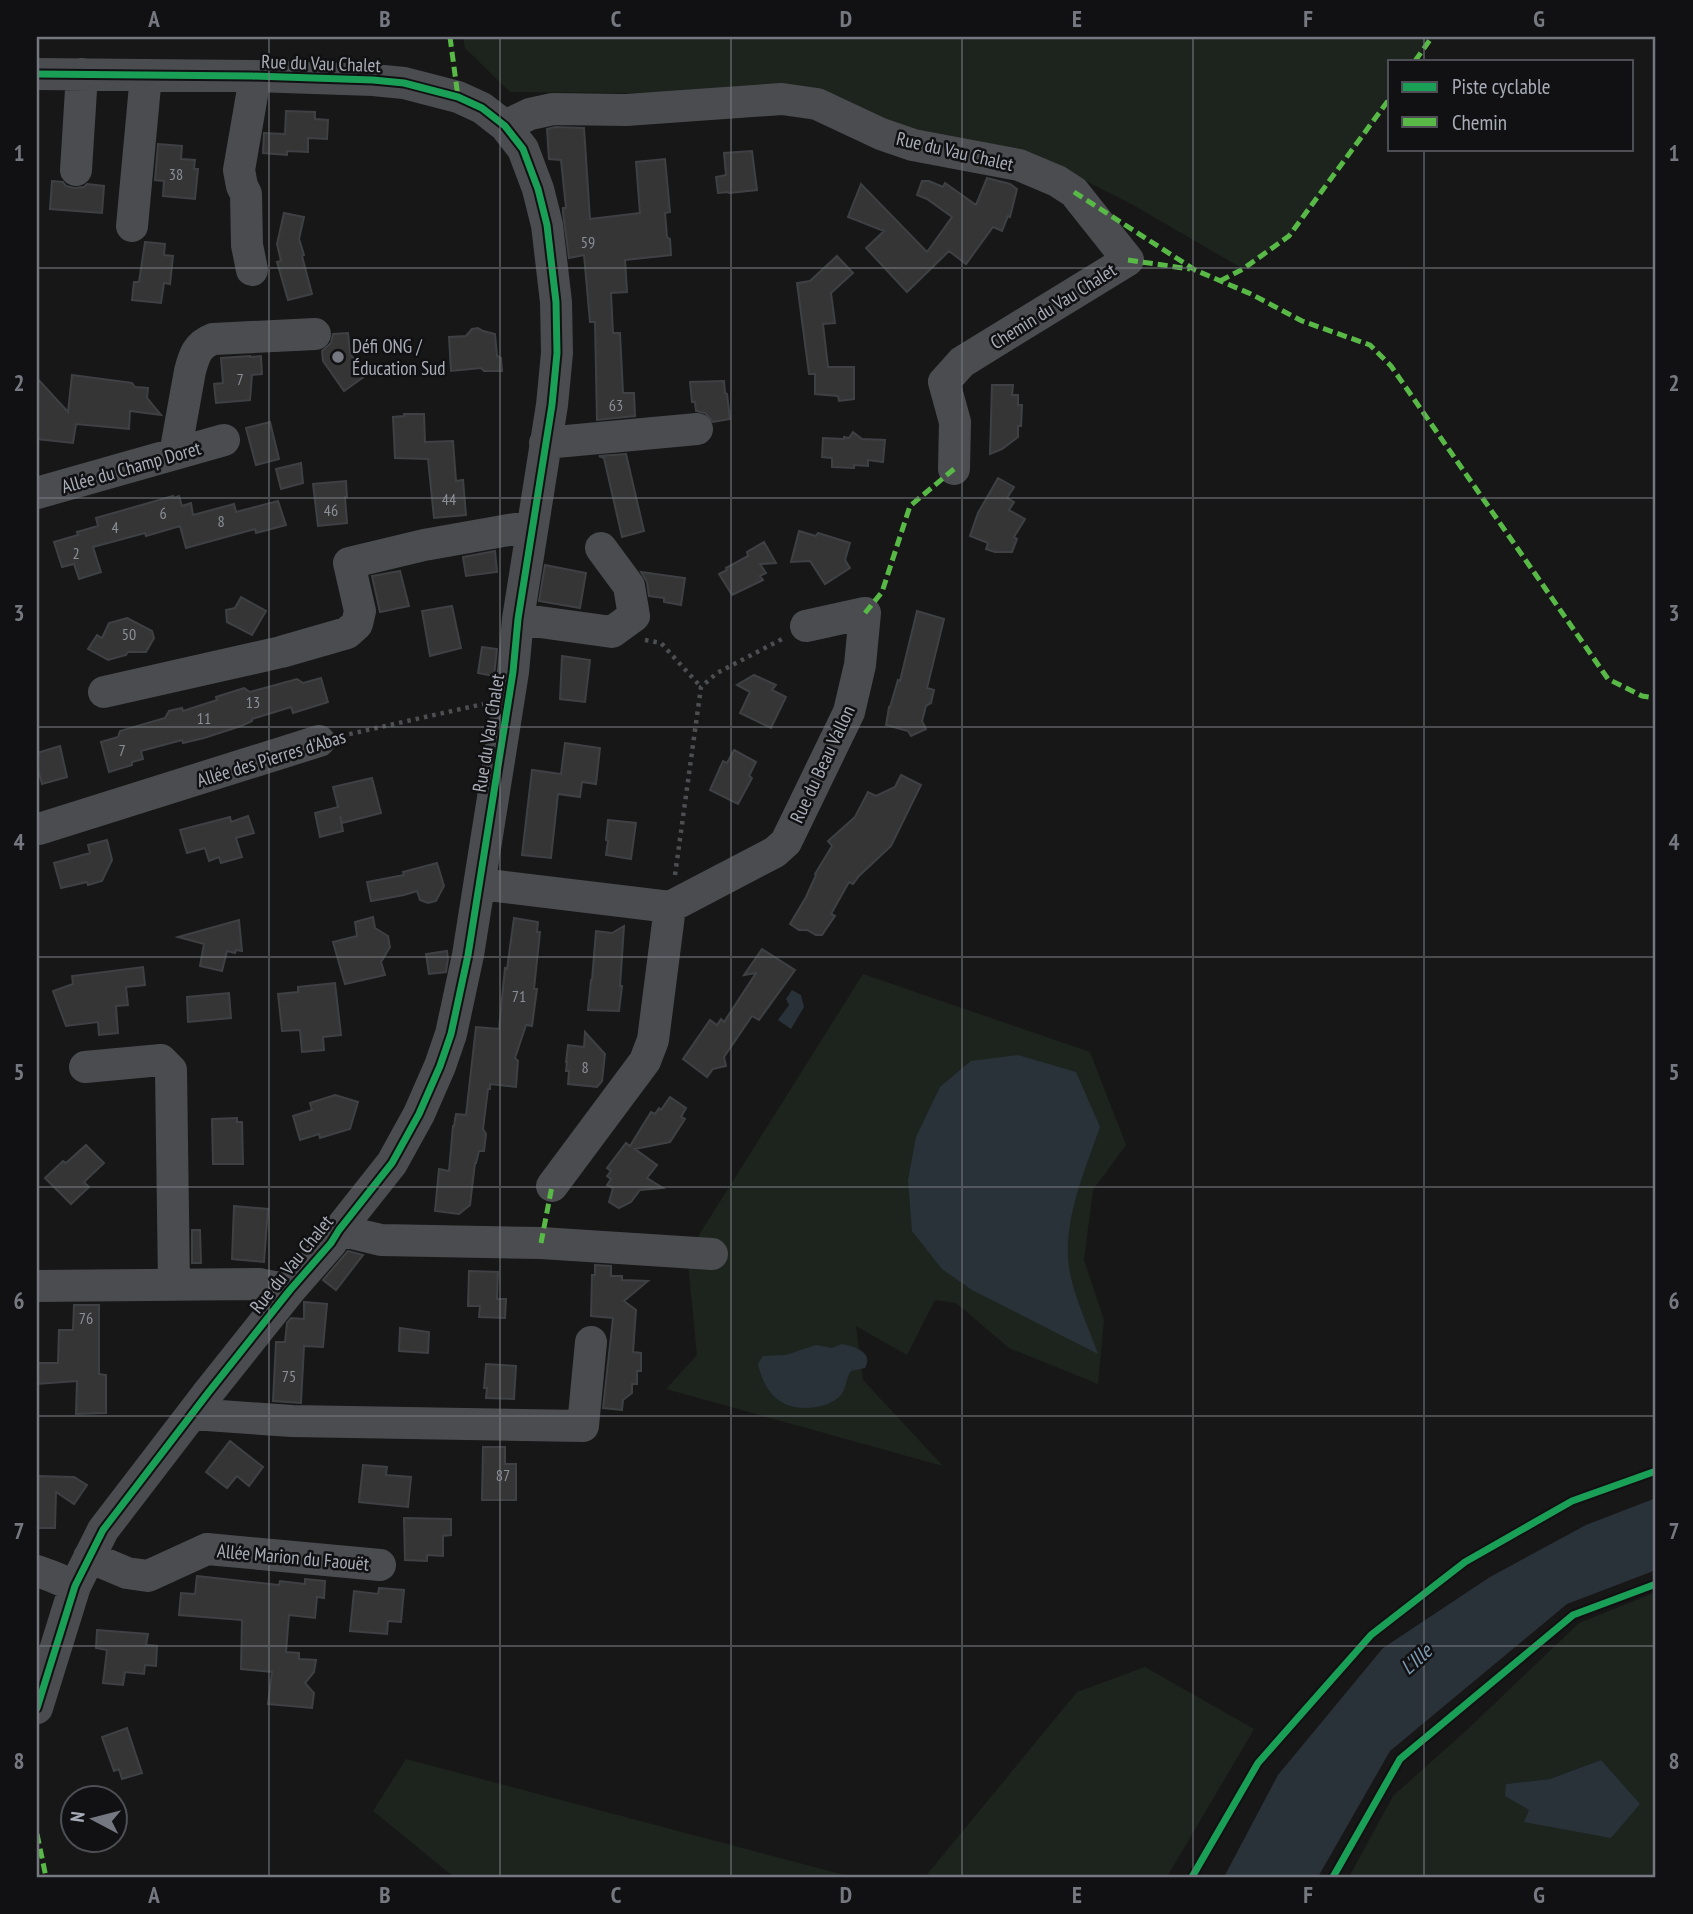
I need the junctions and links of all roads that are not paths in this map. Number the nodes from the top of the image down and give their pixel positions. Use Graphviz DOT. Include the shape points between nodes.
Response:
graph roads {
  1 [pos="37,74"];
  2 [pos="82,74"];
  3 [pos="146,75"];
  4 [pos="253,76"];
  5 [pos="505,126"];
  6 [pos="76,170"];
  7 [pos="1074,192"];
  8 [pos="132,226"];
  9 [pos="252,270"];
  10 [pos="315,334"];
  11 [pos="697,429"];
  12 [pos="224,440"];
  13 [pos="545,443"];
  14 [pos="175,454"];
  15 [pos="954,470"];
  16 [pos="37,493"];
  17 [pos="532,526"];
  18 [pos="601,548"];
  19 [pos="519,619"];
  20 [pos="806,626"];
  21 [pos="104,692"];
  22 [pos="319,741"];
  23 [pos="37,828"];
  24 [pos="480,884"];
  25 [pos="670,907"];
  26 [pos="85,1067"];
  27 [pos="552,1186"];
  28 [pos="339,1230"];
  29 [pos="712,1254"];
  30 [pos="174,1284"];
  31 [pos="37,1286"];
  32 [pos="290,1290"];
  33 [pos="591,1342"];
  34 [pos="192,1414"];
  35 [pos="89,1557"];
  36 [pos="380,1565"];
  37 [pos="37,1571"];
  38 [pos="75,1586"];
  39 [pos="37,1708"];
  1 -- 2 [label="street, Rue du Vau Chalet"];
  2 -- 3 [label="street, Rue du Vau Chalet"];
  2 -- 6 [label="street"];
  3 -- 4 [label="street, Rue du Vau Chalet"];
  3 -- 8 [label="street"];
  4 -- 5 [label="street, Rue du Vau Chalet" via="404,83 471,102"];
  4 -- 9 [label="street" via="239,170 246,194"];
  5 -- 7 [label="street, Rue du Vau Chalet" via="554,109 626,110 782,99 817,103 881,134 1019,166"];
  5 -- 13 [label="street, Rue du Vau Chalet" via="530,165 547,225 557,353"];
  7 -- 15 [label="street, Chemin du Vau Chalet" via="1128,260 962,362 944,382 955,422"];
  10 -- 14 [label="street" via="212,339 200,346 190,370"];
  11 -- 13 [label="street"];
  12 -- 14 [label="street, Allée du Champ Doret"];
  13 -- 17 [label="street, Rue du Vau Chalet"];
  14 -- 16 [label="street, Allée du Champ Doret"];
  17 -- 19 [label="street, Rue du Vau Chalet"];
  17 -- 21 [label="street" via="349,563 360,611 357,624 347,633"];
  18 -- 19 [label="street" via="629,586 634,616 612,632"];
  19 -- 24 [label="street, Rue du Vau Chalet"];
  20 -- 25 [label="street, Rue du Beau Vallon" via="865,613 860,665 842,729 786,842 763,860"];
  22 -- 23 [label="street, Allée des Pierres d'Abas"];
  24 -- 25 [label="street"];
  24 -- 28 [label="street, Rue du Vau Chalet" via="451,1034 440,1066 392,1163"];
  25 -- 27 [label="street" via="653,1040 645,1061"];
  26 -- 30 [label="street" via="161,1060 171,1070"];
  28 -- 29 [label="street" via="382,1240 541,1243"];
  28 -- 32 [label="street, Rue du Vau Chalet"];
  30 -- 31 [label="street, Rue du Vau Chalet"];
  30 -- 32 [label="street, Rue du Vau Chalet" via="259,1284"];
  32 -- 34 [label="street, Rue du Vau Chalet"];
  33 -- 34 [label="street" via="583,1426 292,1421"];
  34 -- 35 [label="street, Rue du Vau Chalet" via="103,1530"];
  35 -- 36 [label="street, Allée Marion du Faouët" via="127,1573 148,1576 207,1549"];
  35 -- 38 [label="street, Rue du Vau Chalet"];
  37 -- 38 [label="street"];
  38 -- 39 [label="street, Rue du Vau Chalet"];
}
